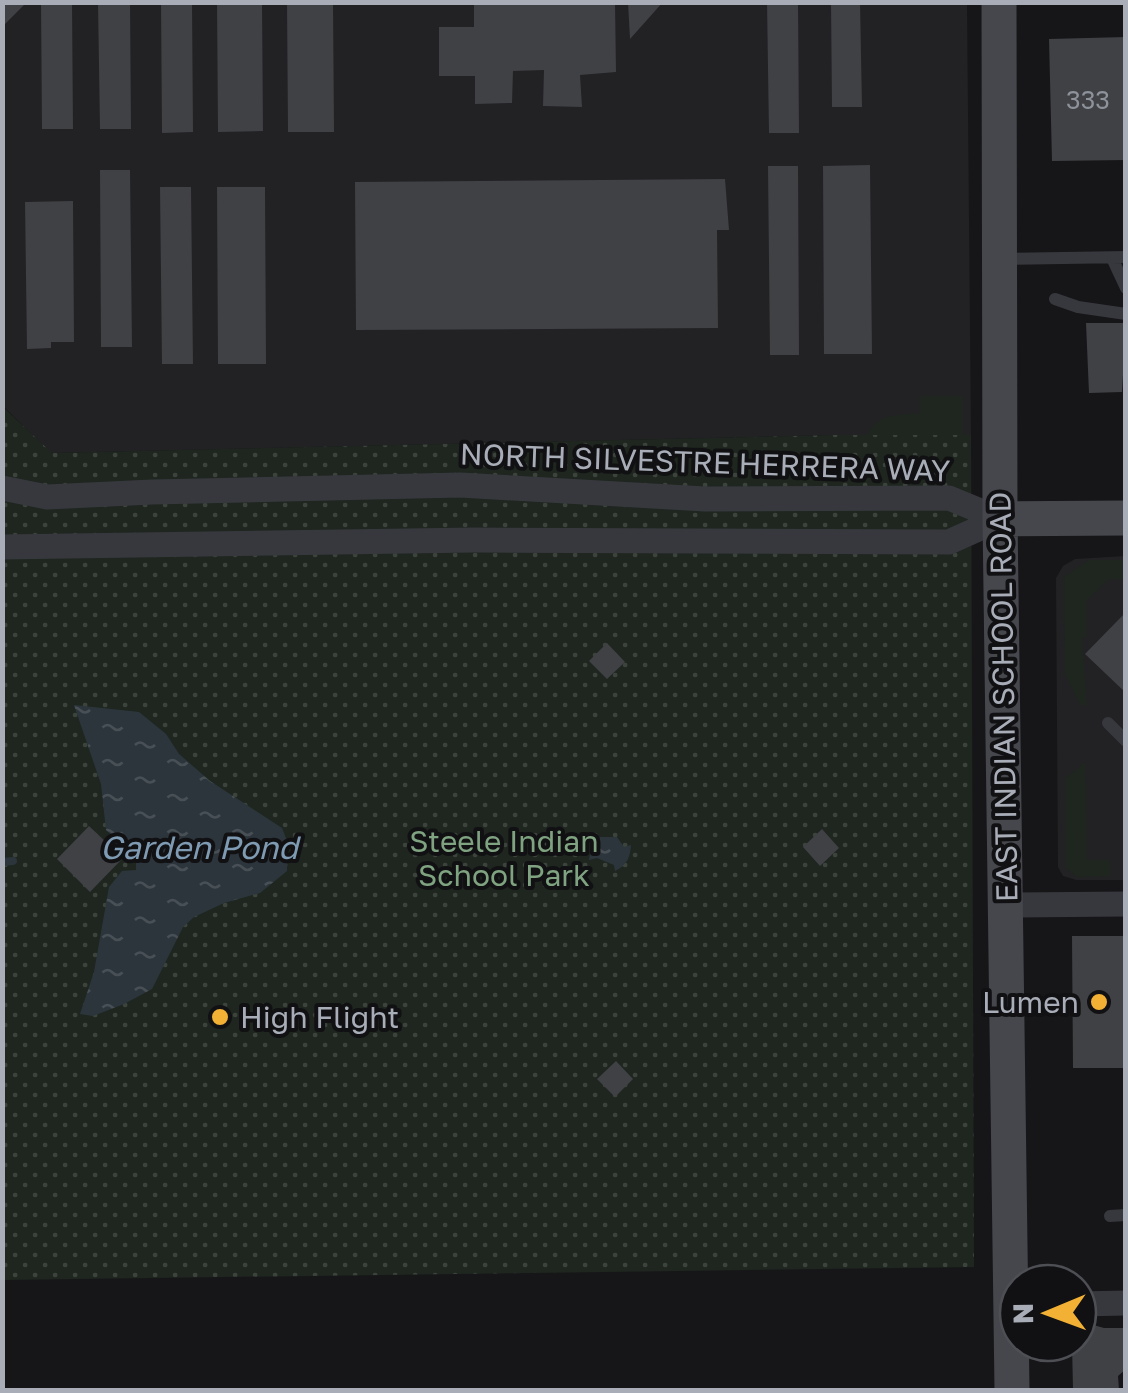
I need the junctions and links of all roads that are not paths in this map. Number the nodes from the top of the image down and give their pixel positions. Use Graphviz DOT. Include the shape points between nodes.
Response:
graph roads {
  1 [pos="999,2"];
  2 [pos="1119,258"];
  3 [pos="1000,259"];
  4 [pos="1126,288"];
  5 [pos="1055,299"];
  6 [pos="1126,314"];
  7 [pos="2,488"];
  8 [pos="1126,518"];
  9 [pos="1000,519"];
  10 [pos="2,547"];
  11 [pos="1108,723"];
  12 [pos="1126,741"];
  13 [pos="1126,904"];
  14 [pos="1006,905"];
  15 [pos="1126,1215"];
  16 [pos="1110,1216"];
  17 [pos="1013,1263"];
  18 [pos="1126,1303"];
  19 [pos="1098,1304"];
  20 [pos="1013,1363"];
  21 [pos="1012,1390"];
  1 -- 3 [label="main road, EAST INDIAN SCHOOL ROAD"];
  2 -- 3 [label="lane"];
  2 -- 4 [label="lane"];
  3 -- 9 [label="main road, EAST INDIAN SCHOOL ROAD"];
  5 -- 6 [label="lane"];
  7 -- 9 [label="street, NORTH SILVESTRE HERRERA WAY" via="48,497 460,486 705,499 949,498"];
  8 -- 9 [label="main road"];
  9 -- 10 [label="street" via="948,542"];
  9 -- 14 [label="main road, EAST INDIAN SCHOOL ROAD"];
  11 -- 12 [label="lane"];
  13 -- 14 [label="street"];
  14 -- 17 [label="main road, EAST INDIAN SCHOOL ROAD"];
  15 -- 16 [label="lane"];
  18 -- 19 [label="street"];
  20 -- 21 [label="main road, EAST INDIAN SCHOOL ROAD"];
}
